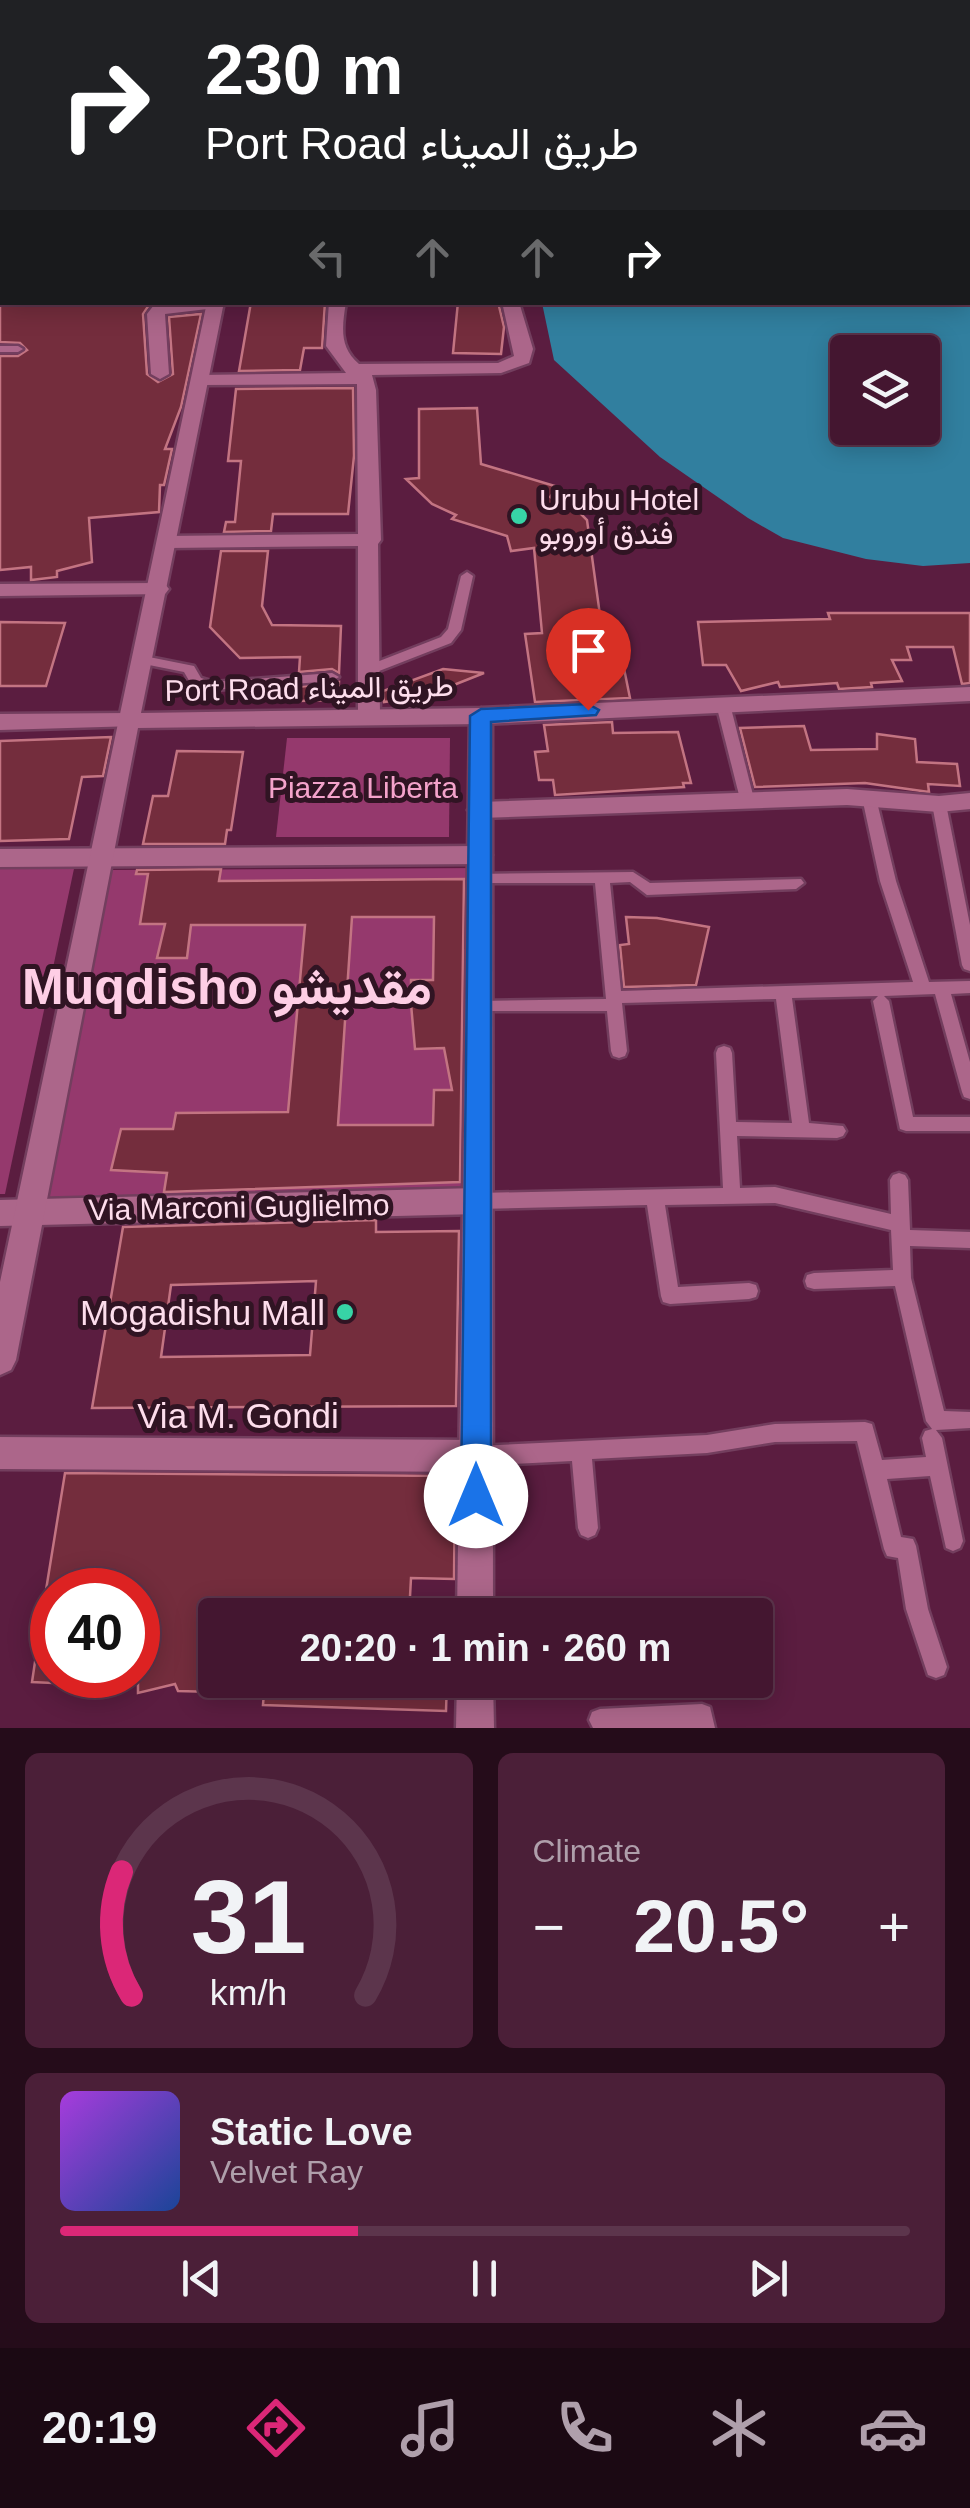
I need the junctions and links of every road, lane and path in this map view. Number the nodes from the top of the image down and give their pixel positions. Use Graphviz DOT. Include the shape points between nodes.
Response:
graph roads {
  1 [pos="197,305"];
  2 [pos="216,305"];
  3 [pos="338,305"];
  4 [pos="511,305"];
  5 [pos="0,349"];
  6 [pos="18,349"];
  7 [pos="160,374"];
  8 [pos="359,374"];
  9 [pos="200,380"];
  10 [pos="371,540"];
  11 [pos="168,542"];
  12 [pos="467,576"];
  13 [pos="158,589"];
  14 [pos="0,590"];
  15 [pos="144,660"];
  16 [pos="369,670"];
  17 [pos="332,677"];
  18 [pos="970,694"];
  19 [pos="722,704"];
  20 [pos="369,716"];
  21 [pos="481,716"];
  22 [pos="128,721"];
  23 [pos="0,722"];
  24 [pos="748,800"];
  25 [pos="870,802"];
  26 [pos="970,802"];
  27 [pos="939,804"];
  28 [pos="480,810"];
  29 [pos="100,856"];
  30 [pos="0,858"];
  31 [pos="480,866"];
  32 [pos="602,876"];
  33 [pos="796,883"];
  34 [pos="969,958"];
  35 [pos="932,986"];
  36 [pos="970,987"];
  37 [pos="783,994"];
  38 [pos="614,1001"];
  39 [pos="881,1001"];
  40 [pos="479,1007"];
  41 [pos="619,1051"];
  42 [pos="724,1053"];
  43 [pos="970,1092"];
  44 [pos="970,1124"];
  45 [pos="801,1128"];
  46 [pos="728,1130"];
  47 [pos="837,1131"];
  48 [pos="899,1180"];
  49 [pos="732,1196"];
  50 [pos="655,1198"];
  51 [pos="478,1201"];
  52 [pos="15,1213"];
  53 [pos="900,1231"];
  54 [pos="970,1240"];
  55 [pos="902,1278"];
  56 [pos="814,1282"];
  57 [pos="749,1291"];
  58 [pos="0,1360"];
  59 [pos="968,1420"];
  60 [pos="932,1438"];
  61 [pos="581,1451"];
  62 [pos="0,1453"];
  63 [pos="476,1456"];
  64 [pos="938,1466"];
  65 [pos="875,1470"];
  66 [pos="588,1528"];
  67 [pos="953,1541"];
  68 [pos="476,1598"];
  69 [pos="936,1667"];
  70 [pos="475,1698"];
  71 [pos="600,1720"];
  72 [pos="635,1723"];
  73 [pos="475,1728"];
  74 [pos="704,1728"];
  1 -- 7 [label="street" via="156,314"];
  2 -- 9 [label="street"];
  3 -- 8 [label="street" via="333,344"];
  4 -- 8 [label="street" via="524,349 514,364"];
  5 -- 6 [label="lane"];
  8 -- 9 [label="street"];
  8 -- 10 [label="street"];
  9 -- 11 [label="street"];
  10 -- 11 [label="street"];
  10 -- 16 [label="street"];
  11 -- 13 [label="street"];
  12 -- 16 [label="lane" via="446,640"];
  13 -- 14 [label="street"];
  13 -- 15 [label="street"];
  15 -- 17 [label="lane" via="189,669 196,681 214,686"];
  15 -- 22 [label="street"];
  16 -- 20 [label="street"];
  18 -- 19 [label="street, Port Road طريق الميناء"];
  19 -- 21 [label="street, Port Road طريق الميناء"];
  19 -- 24 [label="lane"];
  20 -- 21 [label="street, Port Road طريق الميناء"];
  20 -- 22 [label="street, Port Road طريق الميناء"];
  21 -- 28 [label="street"];
  22 -- 23 [label="street, Port Road طريق الميناء"];
  22 -- 29 [label="street"];
  24 -- 25 [label="street"];
  24 -- 28 [label="street"];
  25 -- 27 [label="street"];
  25 -- 35 [label="lane" via="888,881"];
  26 -- 27 [label="street"];
  27 -- 34 [label="lane"];
  28 -- 31 [label="street"];
  29 -- 30 [label="street"];
  29 -- 31 [label="street"];
  29 -- 52 [label="street"];
  31 -- 32 [label="lane"];
  31 -- 40 [label="street"];
  32 -- 33 [label="lane" via="633,877 647,889"];
  32 -- 38 [label="lane"];
  35 -- 36 [label="lane"];
  35 -- 37 [label="lane"];
  35 -- 43 [label="lane"];
  37 -- 38 [label="lane"];
  37 -- 45 [label="lane"];
  38 -- 40 [label="lane"];
  38 -- 41 [label="lane"];
  39 -- 44 [label="lane" via="906,1124"];
  40 -- 51 [label="street"];
  42 -- 46 [label="lane"];
  45 -- 46 [label="lane"];
  45 -- 47 [label="lane"];
  46 -- 49 [label="lane"];
  48 -- 53 [label="lane"];
  49 -- 50 [label="lane"];
  49 -- 53 [label="lane" via="775,1196"];
  50 -- 51 [label="lane"];
  50 -- 57 [label="lane" via="670,1296"];
  51 -- 52 [label="street, Via Marconi Guglielmo"];
  51 -- 63 [label="street"];
  52 -- 58 [label="street"];
  53 -- 54 [label="lane"];
  53 -- 55 [label="lane"];
  55 -- 56 [label="lane"];
  55 -- 59 [label="lane" via="936,1420"];
  60 -- 64 [label="lane"];
  61 -- 63 [label="lane"];
  61 -- 65 [label="lane" via="865,1432"];
  61 -- 66 [label="lane"];
  62 -- 63 [label="street, Via M. Gondi"];
  63 -- 68 [label="street"];
  64 -- 65 [label="lane"];
  64 -- 67 [label="lane"];
  65 -- 69 [label="lane" via="894,1549 906,1546"];
  70 -- 73 [label="street"];
  71 -- 72 [label="lane"];
  72 -- 74 [label="lane" via="702,1715"];
}
